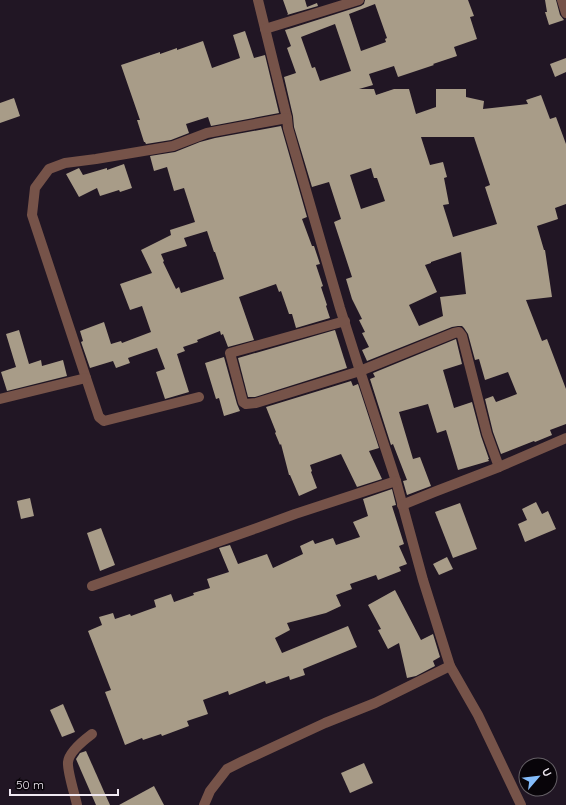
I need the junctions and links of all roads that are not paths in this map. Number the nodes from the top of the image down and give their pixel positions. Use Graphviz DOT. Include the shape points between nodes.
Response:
graph roads {
  1 [pos="258,0"];
  2 [pos="359,0"];
  3 [pos="562,0"];
  4 [pos="566,13"];
  5 [pos="265,29"];
  6 [pos="287,118"];
  7 [pos="345,321"];
  8 [pos="360,371"];
  9 [pos="86,378"];
  10 [pos="199,397"];
  11 [pos="0,399"];
  12 [pos="566,438"];
  13 [pos="499,467"];
  14 [pos="396,481"];
  15 [pos="402,505"];
  16 [pos="92,586"];
  17 [pos="450,666"];
  18 [pos="92,734"];
  19 [pos="77,805"];
  20 [pos="204,805"];
  21 [pos="521,805"];
  1 -- 5 [label="street"];
  2 -- 5 [label="street"];
  3 -- 4 [label="street"];
  5 -- 6 [label="street"];
  6 -- 7 [label="street"];
  6 -- 9 [label="street" via="207,133 173,146 65,163 49,169 35,188 32,215"];
  7 -- 8 [label="street"];
  7 -- 8 [label="street" via="230,353 241,397 246,404 256,403"];
  8 -- 13 [label="street" via="459,332 487,434"];
  8 -- 14 [label="street"];
  9 -- 10 [label="street" via="99,417 104,421"];
  9 -- 11 [label="street"];
  12 -- 13 [label="street"];
  13 -- 15 [label="street"];
  14 -- 15 [label="street"];
  14 -- 16 [label="street"];
  15 -- 17 [label="street"];
  17 -- 20 [label="street" via="375,704 227,769 210,791"];
  17 -- 21 [label="street" via="478,715"];
  18 -- 19 [label="street" via="72,754 68,762"];
}
